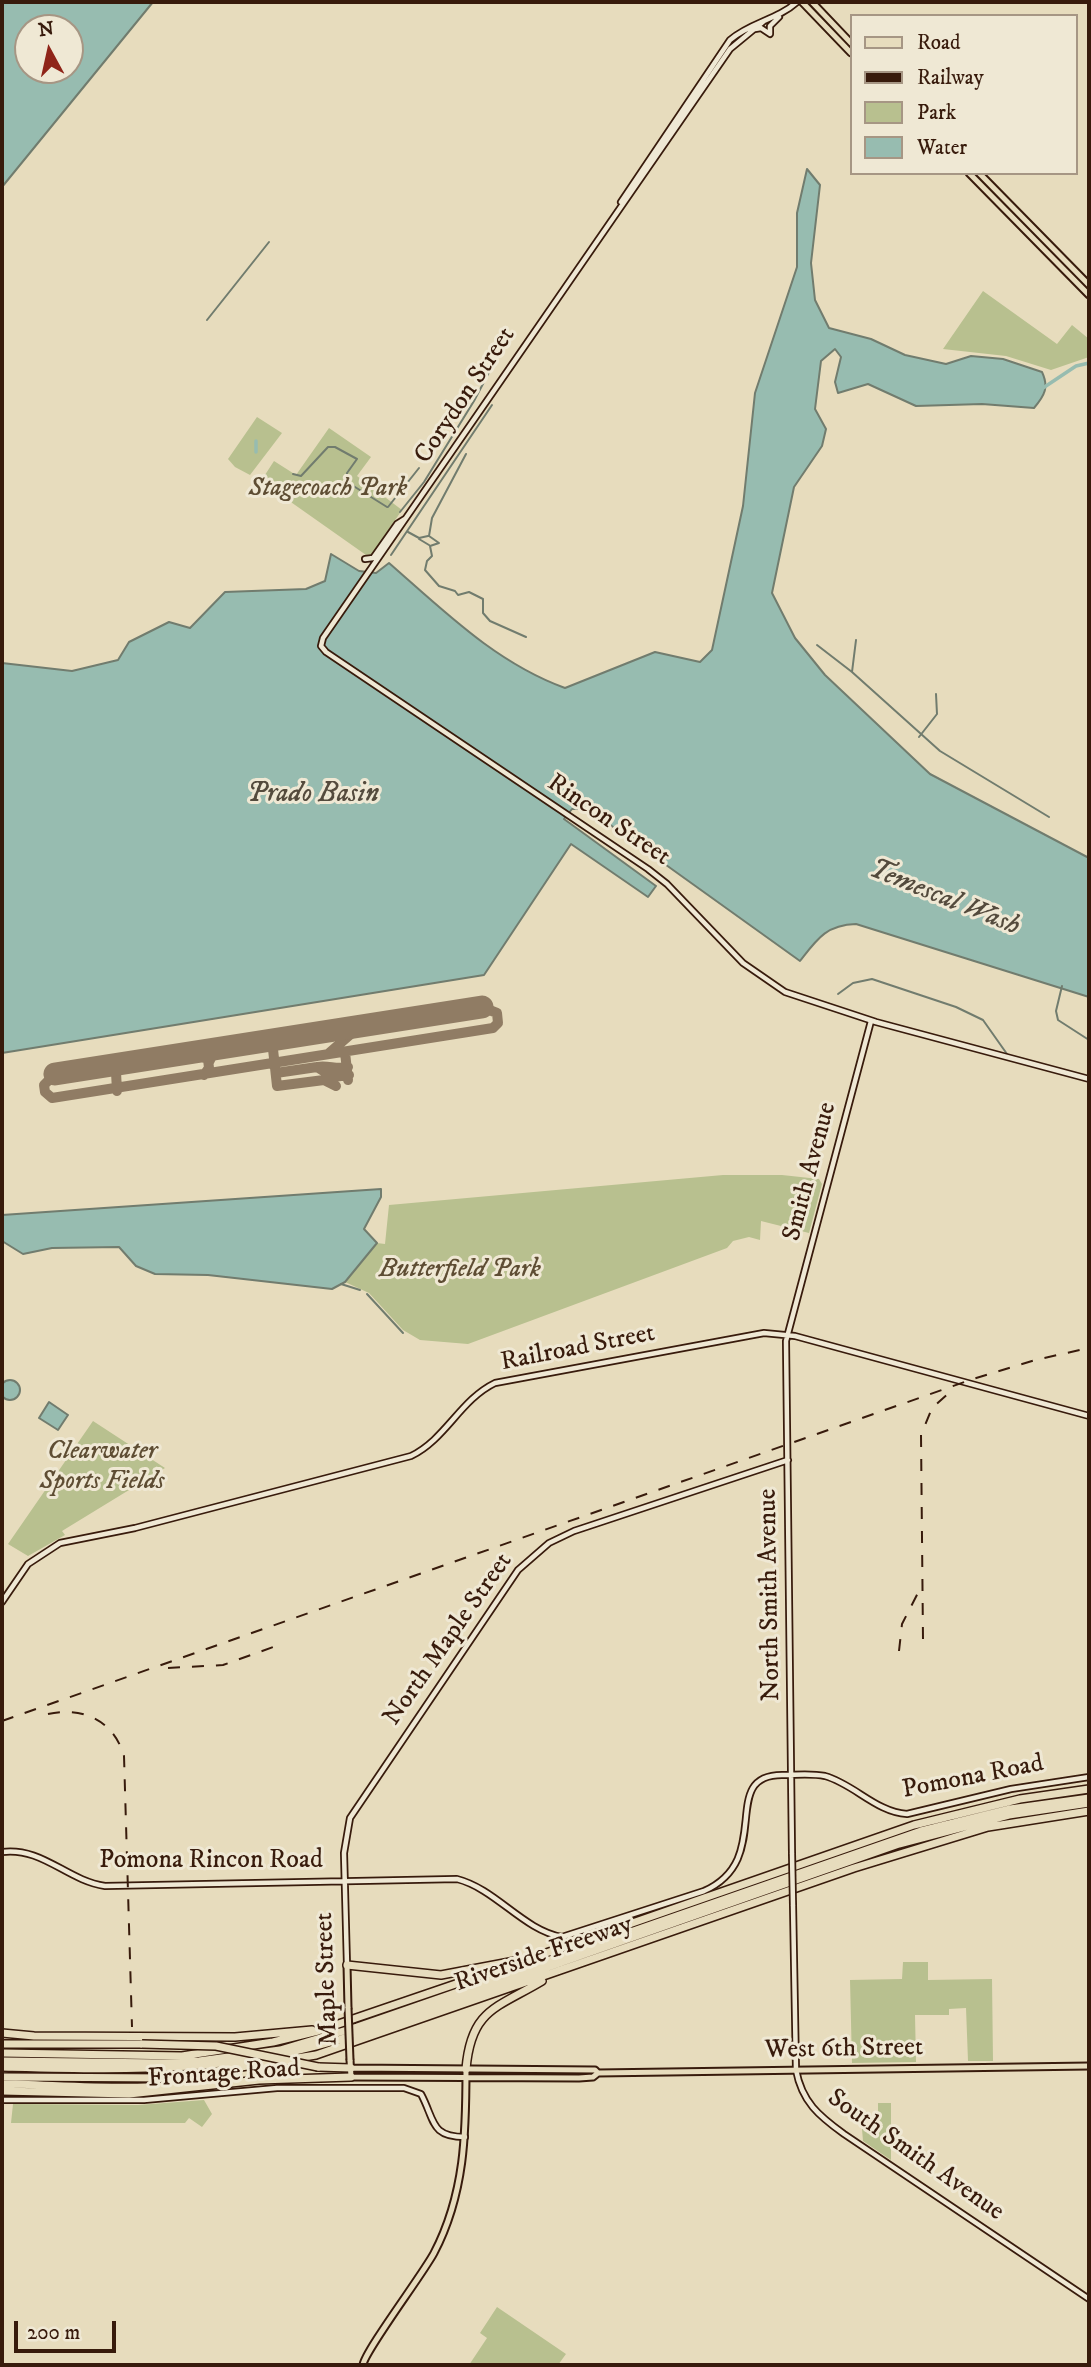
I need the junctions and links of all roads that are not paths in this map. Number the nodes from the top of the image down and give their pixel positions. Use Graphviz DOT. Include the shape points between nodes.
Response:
graph roads {
  1 [pos="797,2"];
  2 [pos="802,2"];
  3 [pos="812,2"];
  4 [pos="783,13"];
  5 [pos="764,21"];
  6 [pos="745,33"];
  7 [pos="850,42"];
  8 [pos="850,52"];
  9 [pos="971,175"];
  10 [pos="981,175"];
  11 [pos="621,203"];
  12 [pos="1089,285"];
  13 [pos="1089,295"];
  14 [pos="405,519"];
  15 [pos="365,559"];
  16 [pos="321,646"];
  17 [pos="871,1021"];
  18 [pos="1089,1079"];
  19 [pos="788,1334"];
  20 [pos="1089,1416"];
  21 [pos="788,1460"];
  22 [pos="2,1602"];
  23 [pos="793,1775"];
  24 [pos="1089,1777"];
  25 [pos="1089,1787"];
  26 [pos="1089,1801"];
  27 [pos="1089,1811"];
  28 [pos="2,1852"];
  29 [pos="792,1854"];
  30 [pos="345,1880"];
  31 [pos="526,1960"];
  32 [pos="347,1965"];
  33 [pos="555,1974"];
  34 [pos="318,2031"];
  35 [pos="2,2034"];
  36 [pos="2,2044"];
  37 [pos="2,2053"];
  38 [pos="2,2061"];
  39 [pos="350,2064"];
  40 [pos="1089,2066"];
  41 [pos="2,2067"];
  42 [pos="467,2069"];
  43 [pos="796,2070"];
  44 [pos="232,2071"];
  45 [pos="598,2073"];
  46 [pos="2,2077"];
  47 [pos="351,2077"];
  48 [pos="466,2079"];
  49 [pos="2,2084"];
  50 [pos="2,2091"];
  51 [pos="2,2100"];
  52 [pos="465,2137"];
  53 [pos="1089,2299"];
  54 [pos="361,2365"];
  1 -- 4 [label="main road, Corydon Street"];
  2 -- 8 [label="main road"];
  3 -- 7 [label="main road"];
  4 -- 5 [label="main road, Corydon Street"];
  4 -- 6 [label="main road" via="771,24 769,34 761,28"];
  5 -- 6 [label="main road, Corydon Street"];
  5 -- 11 [label="main road, Corydon Street" via="730,40"];
  6 -- 11 [label="main road, Corydon Street"];
  9 -- 13 [label="main road"];
  10 -- 12 [label="main road"];
  11 -- 14 [label="main road, Corydon Street"];
  14 -- 15 [label="main road" via="373,558"];
  14 -- 16 [label="main road, Corydon Street"];
  16 -- 17 [label="main road, Rincon Street" via="658,877 768,983 806,1001"];
  17 -- 18 [label="main road, Rincon Street"];
  17 -- 19 [label="main road, Smith Avenue"];
  19 -- 20 [label="main road, Railroad Street"];
  19 -- 21 [label="main road, North Smith Avenue"];
  19 -- 22 [label="main road, Railroad Street" via="764,1333 495,1383 467,1402 439,1436 411,1456 135,1528 60,1542 28,1564"];
  21 -- 23 [label="main road, North Smith Avenue"];
  21 -- 30 [label="main road, North Maple Street" via="574,1531 528,1560 507,1584 355,1809 345,1833"];
  23 -- 24 [label="main road, Pomona Road" via="824,1776 891,1811 907,1814 1011,1789"];
  23 -- 29 [label="main road, North Smith Avenue"];
  23 -- 30 [label="main road, Pomona Road" via="772,1775 751,1788 743,1852 722,1881 570,1936 548,1933 478,1886 457,1879"];
  25 -- 31 [label="highway, Riverside Freeway" via="914,1825"];
  26 -- 38 [label="highway" via="1010,1809 921,1831 280,2050 163,2063"];
  26 -- 41 [label="highway" via="1009,1815 899,1844 288,2055 176,2069"];
  27 -- 33 [label="highway, Riverside Freeway" via="1027,1819 951,1838"];
  28 -- 30 [label="main road, Pomona Rincon Road" via="33,1854 80,1880 105,1886"];
  29 -- 43 [label="main road, South Smith Avenue, bridge"];
  30 -- 32 [label="main road, Maple Street"];
  31 -- 32 [label="highway" via="441,1975"];
  31 -- 34 [label="highway, Riverside Freeway"];
  32 -- 39 [label="main road, Maple Street, bridge"];
  33 -- 42 [label="highway" via="480,2019 469,2042"];
  33 -- 44 [label="highway, Riverside Freeway" via="329,2051"];
  34 -- 35 [label="highway" via="201,2038"];
  34 -- 37 [label="highway, Riverside Freeway" via="182,2056"];
  36 -- 39 [label="highway, bridge" via="216,2046 318,2067"];
  39 -- 42 [label="main road, West 6th Street"];
  39 -- 47 [label="main road, Maple Street"];
  40 -- 43 [label="main road, West 6th Street"];
  42 -- 45 [label="main road, West 6th Street"];
  42 -- 48 [label="main road"];
  43 -- 45 [label="main road, West 6th Street"];
  43 -- 53 [label="main road, South Smith Avenue" via="805,2100 817,2115"];
  44 -- 46 [label="highway, Riverside Freeway" via="139,2080"];
  44 -- 49 [label="highway" via="212,2079 155,2085"];
  45 -- 48 [label="main road, West 6th Street" via="580,2078"];
  47 -- 48 [label="main road, West 6th Street"];
  47 -- 50 [label="highway" via="259,2080 129,2094"];
  48 -- 52 [label="main road"];
  51 -- 52 [label="main road, Frontage Road" via="144,2100 277,2088 404,2088 421,2094 437,2130"];
  52 -- 54 [label="main road" via="457,2190 440,2240"];
}
